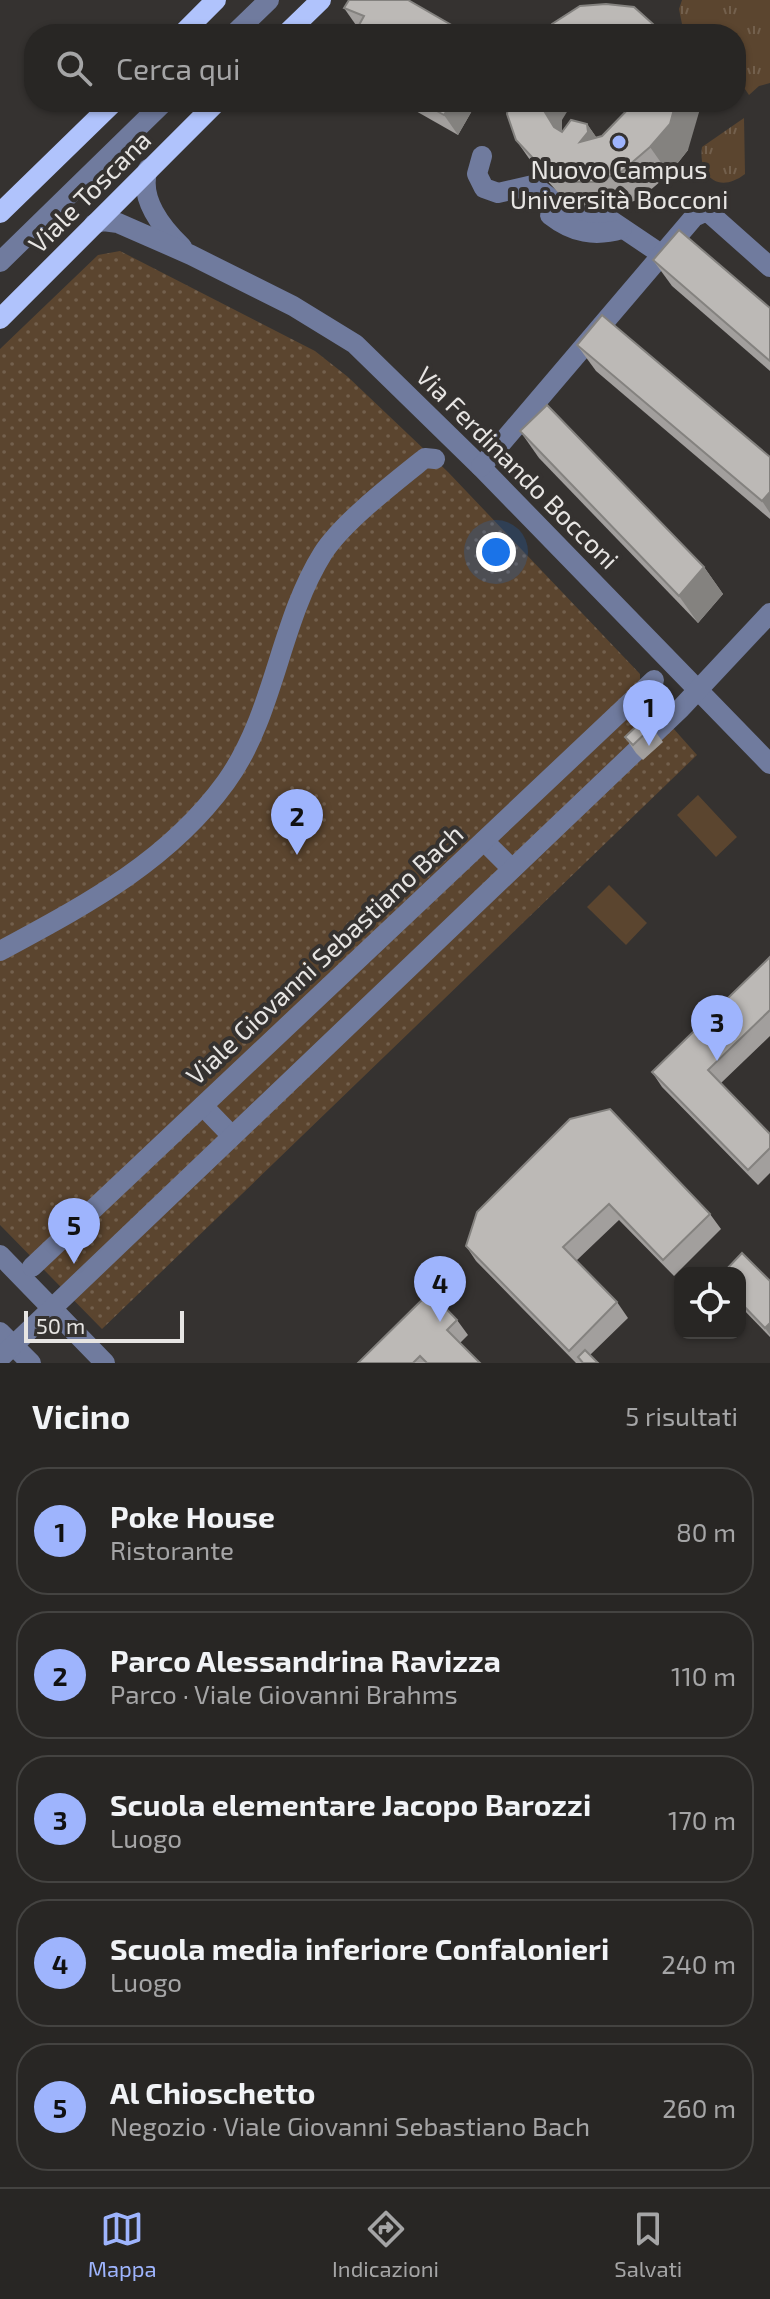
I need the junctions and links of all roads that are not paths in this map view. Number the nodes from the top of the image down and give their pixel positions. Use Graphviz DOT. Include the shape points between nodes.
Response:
graph roads {
  1 [pos="216,0"];
  2 [pos="269,0"];
  3 [pos="321,0"];
  4 [pos="192,24"];
  5 [pos="244,24"];
  6 [pos="296,24"];
  7 [pos="104,112"];
  8 [pos="154,112"];
  9 [pos="207,112"];
  10 [pos="482,156"];
  11 [pos="148,169"];
  12 [pos="0,213"];
  13 [pos="94,224"];
  14 [pos="661,254"];
  15 [pos="191,255"];
  16 [pos="0,262"];
  17 [pos="770,267"];
  18 [pos="0,319"];
  19 [pos="435,459"];
  20 [pos="481,467"];
  21 [pos="770,613"];
  22 [pos="654,680"];
  23 [pos="698,690"];
  24 [pos="770,764"];
  25 [pos="484,841"];
  26 [pos="512,869"];
  27 [pos="0,951"];
  28 [pos="203,1106"];
  29 [pos="232,1136"];
  30 [pos="0,1255"];
  31 [pos="32,1267"];
  32 [pos="52,1308"];
  33 [pos="4,1345"];
  34 [pos="31,1363"];
  35 [pos="105,1363"];
  1 -- 4 [label="main road"];
  2 -- 5 [label="street"];
  3 -- 6 [label="main road"];
  7 -- 12 [label="main road, Viale Toscana"];
  8 -- 16 [label="street, Viale Toscana"];
  9 -- 11 [label="main road, Viale Toscana"];
  10 -- 14 [label="street" via="476,167 484,188 498,193 515,188 575,230 601,235 622,229"];
  11 -- 13 [label="main road, Viale Toscana"];
  11 -- 15 [label="street, Via Ferdinando Bocconi" via="145,190 155,215"];
  13 -- 15 [label="street, Via Ferdinando Bocconi" via="118,223"];
  13 -- 18 [label="main road, Viale Toscana"];
  14 -- 17 [label="street" via="694,217 707,211"];
  14 -- 20 [label="street"];
  15 -- 20 [label="street, Via Ferdinando Bocconi" via="355,344"];
  19 -- 27 [label="street" via="425,458 325,551 242,753 201,814 108,892"];
  20 -- 23 [label="street, Via Ferdinando Bocconi"];
  21 -- 23 [label="street"];
  22 -- 25 [label="street, Viale Giovanni Sebastiano Bach"];
  23 -- 24 [label="street, Via Ferdinando Bocconi"];
  23 -- 26 [label="street"];
  25 -- 26 [label="street"];
  25 -- 28 [label="street, Viale Giovanni Sebastiano Bach"];
  26 -- 29 [label="street"];
  28 -- 29 [label="street"];
  28 -- 31 [label="street, Viale Giovanni Sebastiano Bach"];
  29 -- 32 [label="street"];
  30 -- 32 [label="street"];
  32 -- 33 [label="street"];
  32 -- 35 [label="street"];
  33 -- 34 [label="street"];
}
